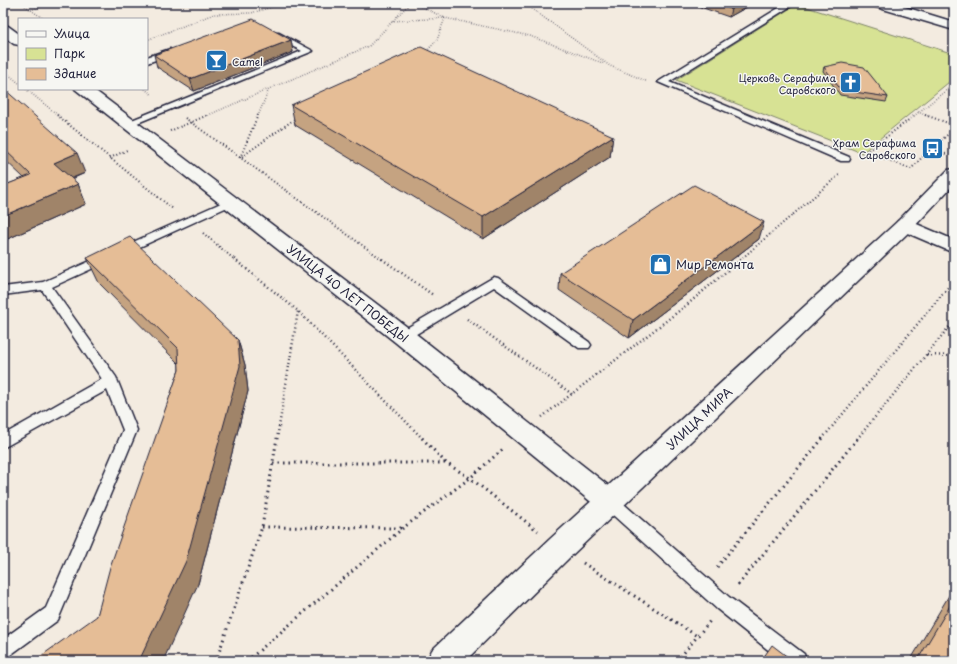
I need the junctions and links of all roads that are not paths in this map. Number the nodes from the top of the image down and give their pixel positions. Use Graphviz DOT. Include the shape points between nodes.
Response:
graph roads {
  1 [pos="792,3"];
  2 [pos="878,3"];
  3 [pos="954,26"];
  4 [pos="3,29"];
  5 [pos="267,30"];
  6 [pos="18,40"];
  7 [pos="175,50"];
  8 [pos="148,60"];
  9 [pos="84,90"];
  10 [pos="127,124"];
  11 [pos="845,159"];
  12 [pos="954,174"];
  13 [pos="230,202"];
  14 [pos="905,225"];
  15 [pos="954,247"];
  16 [pos="45,286"];
  17 [pos="3,291"];
  18 [pos="403,336"];
  19 [pos="584,345"];
  20 [pos="112,381"];
  21 [pos="3,442"];
  22 [pos="610,502"];
  23 [pos="3,650"];
  24 [pos="443,661"];
  25 [pos="797,661"];
  1 -- 11 [label="lane" via="662,82"];
  2 -- 3 [label="street"];
  4 -- 6 [label="street"];
  5 -- 10 [label="lane" via="309,51"];
  7 -- 8 [label="lane"];
  9 -- 10 [label="street, УЛИЦА 40 ЛЕТ ПОБЕДЫ"];
  10 -- 13 [label="street, УЛИЦА 40 ЛЕТ ПОБЕДЫ"];
  12 -- 14 [label="street, УЛИЦА МИРА"];
  13 -- 16 [label="lane"];
  13 -- 18 [label="street, УЛИЦА 40 ЛЕТ ПОБЕДЫ"];
  14 -- 15 [label="street"];
  14 -- 22 [label="street, УЛИЦА МИРА"];
  16 -- 17 [label="lane"];
  16 -- 20 [label="lane"];
  18 -- 19 [label="lane" via="494,281"];
  18 -- 22 [label="street, УЛИЦА 40 ЛЕТ ПОБЕДЫ"];
  20 -- 21 [label="lane"];
  20 -- 23 [label="lane" via="130,430 52,614"];
  22 -- 24 [label="street, УЛИЦА МИРА"];
  22 -- 25 [label="lane" via="723,603"];
}
